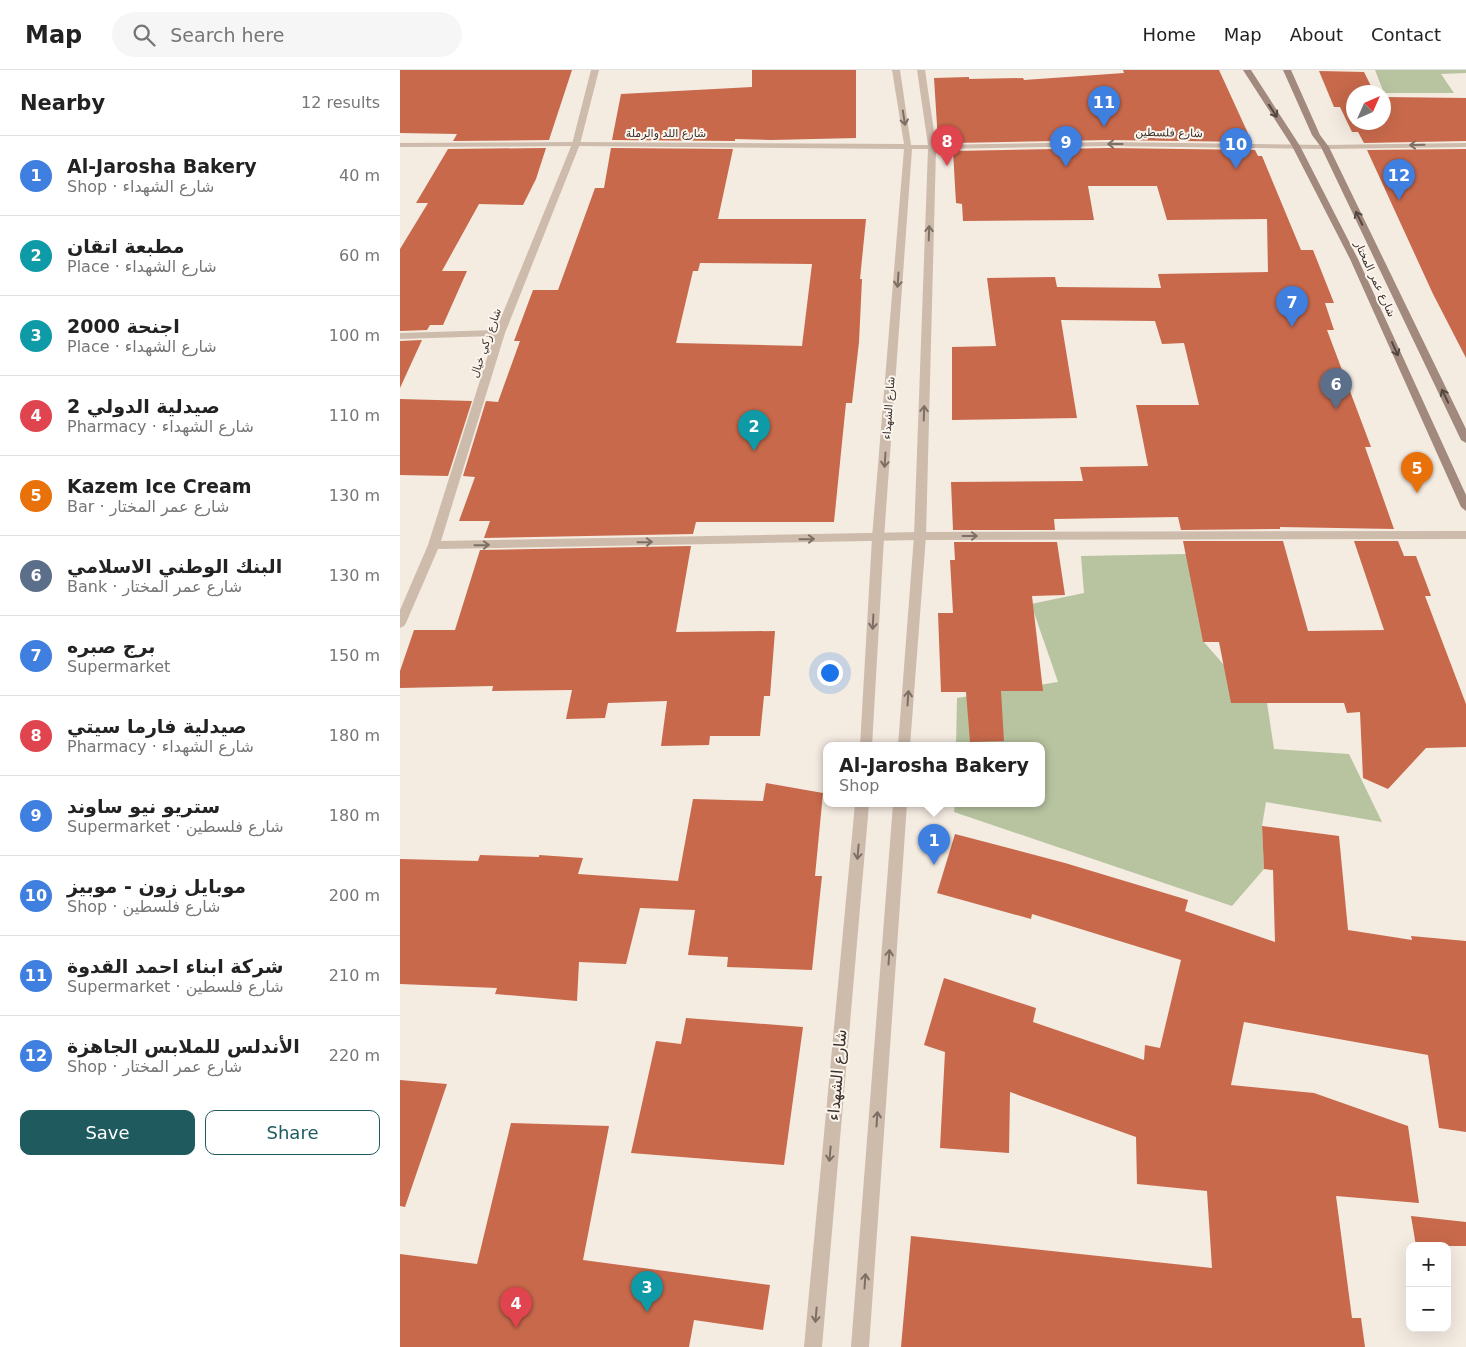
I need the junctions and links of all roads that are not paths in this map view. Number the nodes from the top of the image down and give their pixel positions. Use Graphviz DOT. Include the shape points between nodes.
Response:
graph roads {
  1 [pos="594,70"];
  2 [pos="896,70"];
  3 [pos="921,70"];
  4 [pos="1247,70"];
  5 [pos="1287,70"];
  6 [pos="576,144"];
  7 [pos="400,145"];
  8 [pos="1466,145"];
  9 [pos="1296,146"];
  10 [pos="908,147"];
  11 [pos="932,147"];
  12 [pos="1324,147"];
  13 [pos="500,333"];
  14 [pos="400,336"];
  15 [pos="1466,440"];
  16 [pos="1466,507"];
  17 [pos="1466,535"];
  18 [pos="920,536"];
  19 [pos="878,538"];
  20 [pos="434,545"];
  21 [pos="400,623"];
  22 [pos="866,742"];
  23 [pos="904,742"];
  24 [pos="862,807"];
  25 [pos="900,807"];
  26 [pos="813,1347"];
  27 [pos="860,1347"];
  1 -- 6 [label="street, شارع زكي خيال"];
  2 -- 10 [label="street, شارع الشهداء, one-way"];
  3 -- 11 [label="street"];
  4 -- 9 [label="main road, شارع عمر المختار, one-way"];
  5 -- 12 [label="main road, شارع عمر المختار"];
  6 -- 7 [label="street, شارع اللد والرملة"];
  6 -- 10 [label="street, شارع اللد والرملة"];
  6 -- 13 [label="street, شارع زكي خيال"];
  8 -- 12 [label="street, شارع فلسطين, one-way"];
  9 -- 11 [label="street, شارع فلسطين, one-way" via="1108,144"];
  9 -- 12 [label="street, شارع فلسطين"];
  9 -- 16 [label="main road, شارع عمر المختار, one-way" via="1354,259"];
  10 -- 11 [label="street, شارع اللد والرملة"];
  10 -- 19 [label="street, شارع الشهداء, one-way"];
  18 -- 11 [label="street, one-way"];
  15 -- 12 [label="main road, شارع عمر المختار, one-way"];
  13 -- 14 [label="street"];
  13 -- 20 [label="street, شارع زكي خيال"];
  18 -- 17 [label="street, one-way"];
  18 -- 19 [label="street"];
  23 -- 18 [label="street, one-way"];
  20 -- 19 [label="street, one-way"];
  19 -- 22 [label="street, شارع الشهداء, one-way"];
  20 -- 21 [label="street, شارع زكي خيال"];
  24 -- 26 [label="street, شارع الشهداء, one-way"];
  27 -- 25 [label="street, one-way"];
}
